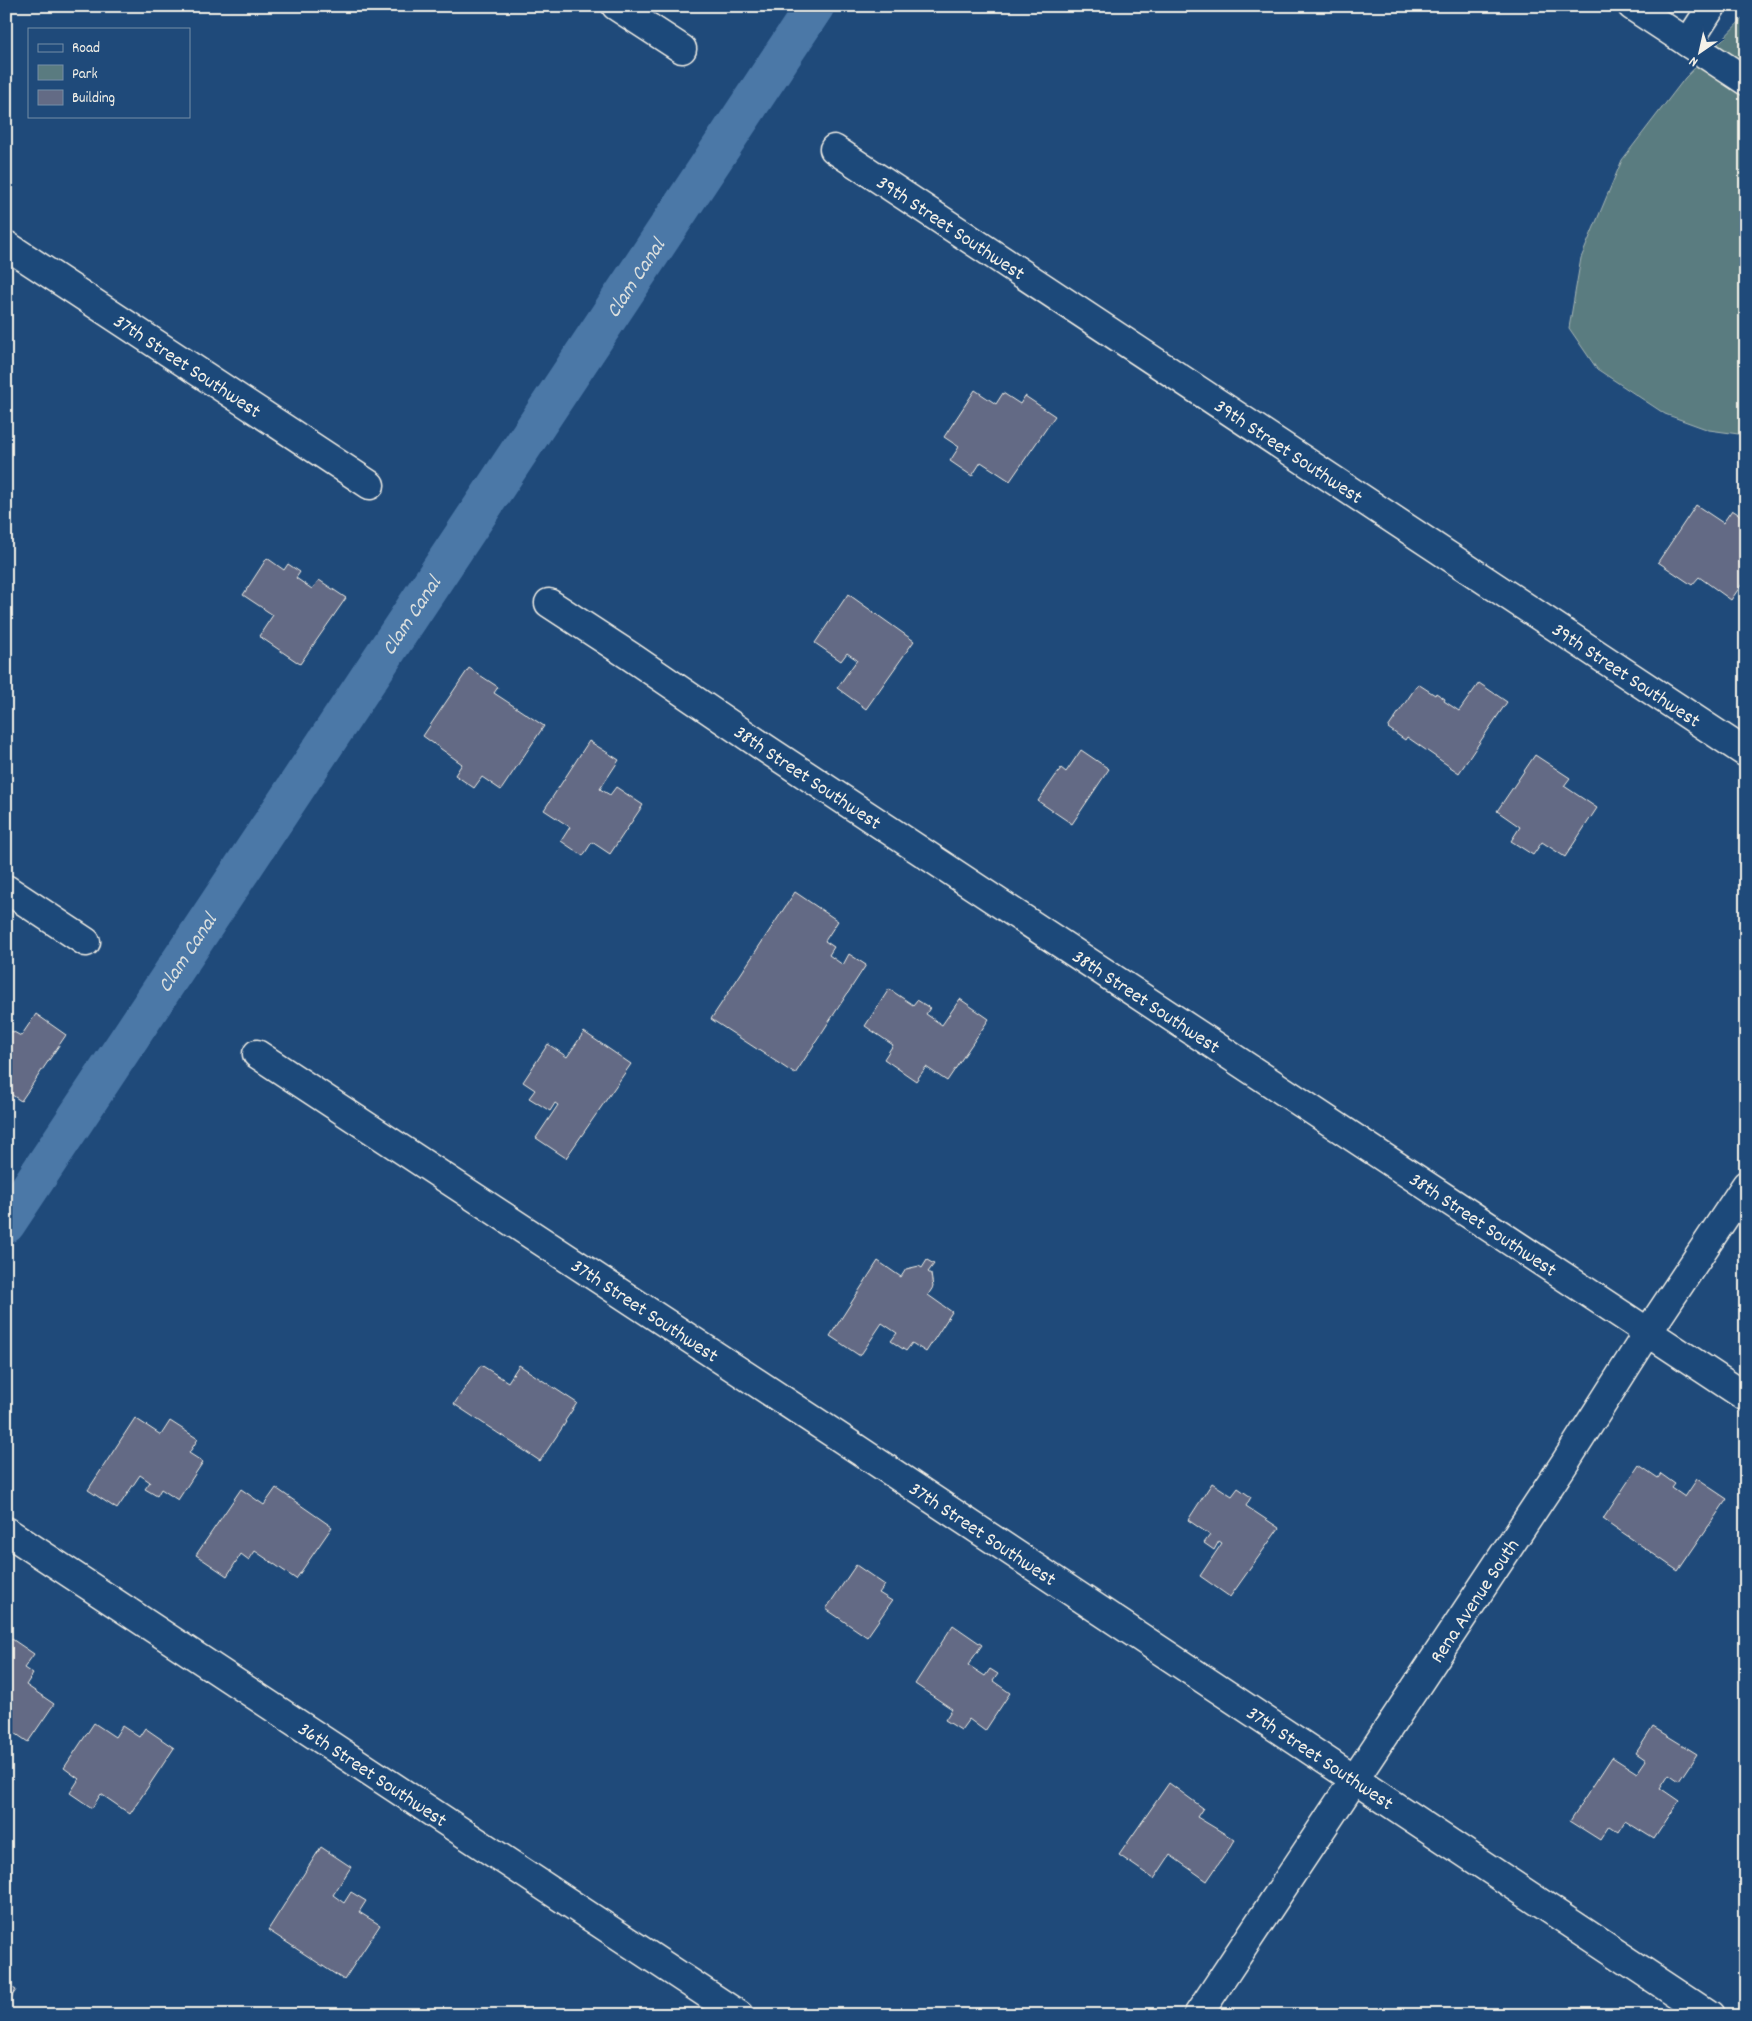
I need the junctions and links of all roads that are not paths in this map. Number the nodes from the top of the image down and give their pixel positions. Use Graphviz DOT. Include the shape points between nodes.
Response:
graph roads {
  1 [pos="616,6"];
  2 [pos="1632,6"];
  3 [pos="1712,6"];
  4 [pos="1688,43"];
  5 [pos="682,49"];
  6 [pos="1746,81"];
  7 [pos="834,149"];
  8 [pos="6,245"];
  9 [pos="370,485"];
  10 [pos="549,603"];
  11 [pos="1746,753"];
  12 [pos="6,889"];
  13 [pos="86,942"];
  14 [pos="256,1054"];
  15 [pos="1746,1185"];
  16 [pos="1648,1332"];
  17 [pos="1746,1397"];
  18 [pos="6,1532"];
  19 [pos="1354,1780"];
  20 [pos="739,2015"];
  21 [pos="1198,2015"];
  22 [pos="1709,2015"];
  1 -- 5 [label="street"];
  2 -- 4 [label="street"];
  3 -- 4 [label="street"];
  4 -- 6 [label="street"];
  7 -- 11 [label="street, 39th Street Southwest"];
  8 -- 9 [label="street, 37th Street Southwest"];
  10 -- 16 [label="street, 38th Street Southwest"];
  12 -- 13 [label="street"];
  14 -- 19 [label="street, 37th Street Southwest"];
  15 -- 16 [label="street, Rena Avenue South"];
  16 -- 17 [label="street, 38th Street Southwest"];
  16 -- 19 [label="street, Rena Avenue South"];
  18 -- 20 [label="street, 36th Street Southwest"];
  19 -- 21 [label="street, Rena Avenue South"];
  19 -- 22 [label="street, 37th Street Southwest"];
}
